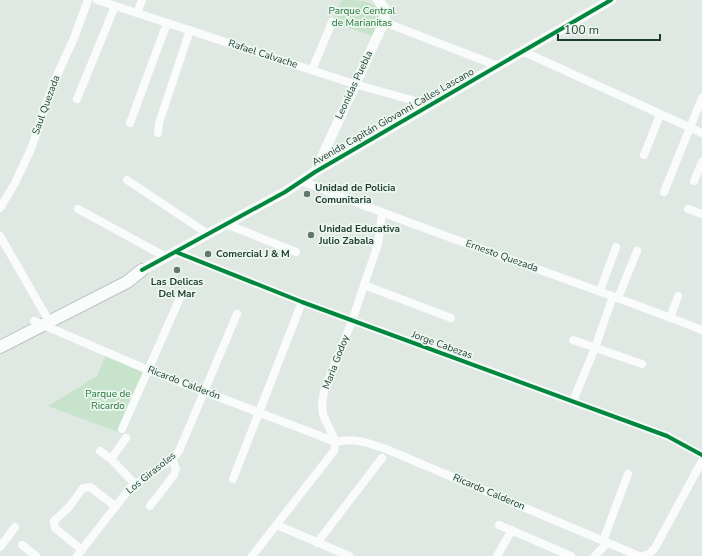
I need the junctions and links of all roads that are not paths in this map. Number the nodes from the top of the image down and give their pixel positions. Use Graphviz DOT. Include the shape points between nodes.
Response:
graph roads {
  1 [pos="88,0"];
  2 [pos="98,0"];
  3 [pos="142,0"];
  4 [pos="378,0"];
  5 [pos="611,0"];
  6 [pos="114,6"];
  7 [pos="137,13"];
  8 [pos="332,22"];
  9 [pos="384,22"];
  10 [pos="167,23"];
  11 [pos="190,30"];
  12 [pos="522,51"];
  13 [pos="498,66"];
  14 [pos="312,70"];
  15 [pos="354,84"];
  16 [pos="702,98"];
  17 [pos="77,99"];
  18 [pos="430,105"];
  19 [pos="660,115"];
  20 [pos="130,123"];
  21 [pos="689,128"];
  22 [pos="158,133"];
  23 [pos="702,133"];
  24 [pos="325,150"];
  25 [pos="644,155"];
  26 [pos="337,159"];
  27 [pos="702,162"];
  28 [pos="315,172"];
  29 [pos="127,180"];
  30 [pos="302,181"];
  31 [pos="694,181"];
  32 [pos="664,192"];
  33 [pos="0,208"];
  34 [pos="688,208"];
  35 [pos="78,209"];
  36 [pos="382,214"];
  37 [pos="702,214"];
  38 [pos="226,224"];
  39 [pos="208,234"];
  40 [pos="0,236"];
  41 [pos="616,247"];
  42 [pos="176,252"];
  43 [pos="296,252"];
  44 [pos="638,252"];
  45 [pos="166,257"];
  46 [pos="142,270"];
  47 [pos="364,285"];
  48 [pos="600,291"];
  49 [pos="678,296"];
  50 [pos="616,297"];
  51 [pos="179,300"];
  52 [pos="302,302"];
  53 [pos="237,314"];
  54 [pos="451,318"];
  55 [pos="670,318"];
  56 [pos="42,320"];
  57 [pos="352,320"];
  58 [pos="702,330"];
  59 [pos="0,339"];
  60 [pos="573,340"];
  61 [pos="0,347"];
  62 [pos="595,348"];
  63 [pos="642,364"];
  64 [pos="148,370"];
  65 [pos="204,391"];
  66 [pos="573,401"];
  67 [pos="259,413"];
  68 [pos="122,429"];
  69 [pos="126,438"];
  70 [pos="336,442"];
  71 [pos="100,451"];
  72 [pos="702,455"];
  73 [pos="382,458"];
  74 [pos="111,459"];
  75 [pos="172,459"];
  76 [pos="702,461"];
  77 [pos="628,474"];
  78 [pos="233,479"];
  79 [pos="135,484"];
  80 [pos="115,506"];
  81 [pos="150,506"];
  82 [pos="277,525"];
  83 [pos="499,525"];
  84 [pos="15,527"];
  85 [pos="512,530"];
  86 [pos="605,542"];
  87 [pos="317,543"];
  88 [pos="22,546"];
  89 [pos="0,547"];
  90 [pos="79,553"];
  91 [pos="635,555"];
  92 [pos="36,556"];
  93 [pos="252,556"];
  94 [pos="349,556"];
  95 [pos="497,556"];
  96 [pos="571,556"];
  97 [pos="595,556"];
  1 -- 33 [label="street, Saul Quezada" via="53,84 31,149"];
  2 -- 6 [label="street, Rafael Calvache"];
  3 -- 7 [label="street"];
  4 -- 9 [label="street" via="385,9"];
  5 -- 12 [label="street, Avenida Capitán Giovanni Calles Lascano"];
  6 -- 7 [label="street, Rafael Calvache"];
  6 -- 17 [label="street"];
  7 -- 10 [label="street, Rafael Calvache"];
  8 -- 14 [label="street"];
  9 -- 13 [label="street"];
  9 -- 15 [label="street, Leonidas Puebla"];
  10 -- 11 [label="street, Rafael Calvache"];
  10 -- 20 [label="street"];
  11 -- 14 [label="street, Rafael Calvache"];
  11 -- 22 [label="street" via="159,123"];
  12 -- 13 [label="street, Avenida Capitán Giovanni Calles Lascano"];
  12 -- 19 [label="street"];
  13 -- 18 [label="street, Avenida Capitán Giovanni Calles Lascano"];
  14 -- 15 [label="street, Rafael Calvache"];
  15 -- 18 [label="street, Rafael Calvache"];
  15 -- 24 [label="street, Leonidas Puebla"];
  16 -- 21 [label="street"];
  18 -- 26 [label="street, Avenida Capitán Giovanni Calles Lascano"];
  19 -- 21 [label="street"];
  19 -- 25 [label="street"];
  21 -- 23 [label="street"];
  21 -- 32 [label="street"];
  24 -- 26 [label="street" via="329,158"];
  24 -- 28 [label="street, Leonidas Puebla"];
  26 -- 28 [label="street, Avenida Capitán Giovanni Calles Lascano"];
  27 -- 31 [label="street"];
  28 -- 30 [label="street, Avenida Capitán Giovanni Calles Lascano"];
  29 -- 39 [label="street"];
  30 -- 36 [label="street, Ernesto Quezada"];
  30 -- 38 [label="street, Avenida Capitán Giovanni Calles Lascano"];
  34 -- 37 [label="street"];
  35 -- 45 [label="street"];
  36 -- 47 [label="street, Maria Godoy" via="378,244"];
  36 -- 48 [label="street, Ernesto Quezada"];
  38 -- 39 [label="street, Avenida Capitán Giovanni Calles Lascano"];
  38 -- 43 [label="street"];
  39 -- 42 [label="street, Avenida Capitán Giovanni Calles Lascano"];
  40 -- 56 [label="street"];
  41 -- 48 [label="street"];
  42 -- 45 [label="street, Avenida Capitán Giovanni Calles Lascano"];
  42 -- 52 [label="street, Jorge Cabezas"];
  44 -- 50 [label="street"];
  45 -- 46 [label="street, Avenida Capitán Giovanni Calles Lascano"];
  46 -- 56 [label="main road, Avenida Capitán Giovanni Calles Lascano" via="126,282"];
  47 -- 54 [label="street"];
  47 -- 57 [label="street, Maria Godoy"];
  48 -- 50 [label="street, Ernesto Quezada"];
  49 -- 55 [label="street"];
  50 -- 55 [label="street, Ernesto Quezada"];
  50 -- 62 [label="street"];
  51 -- 64 [label="street"];
  52 -- 57 [label="street, Jorge Cabezas"];
  52 -- 67 [label="street"];
  53 -- 65 [label="street, Los Girasoles"];
  55 -- 58 [label="street, Ernesto Quezada"];
  56 -- 59 [label="main road, Avenida Capitán Giovanni Calles Lascano"];
  56 -- 61 [label="main road, Avenida Capitán Giovanni Calles Lascano"];
  56 -- 64 [label="street, Ricardo Calderón"];
  57 -- 66 [label="street, Jorge Cabezas"];
  57 -- 70 [label="street, Maria Godoy" via="324,391 322,406 323,415"];
  60 -- 62 [label="street"];
  62 -- 63 [label="street"];
  62 -- 66 [label="street"];
  64 -- 65 [label="street, Ricardo Calderón"];
  64 -- 68 [label="street"];
  65 -- 67 [label="street, Ricardo Calderón"];
  65 -- 75 [label="street, Los Girasoles" via="179,451"];
  66 -- 72 [label="street, Jorge Cabezas" via="667,436"];
  67 -- 70 [label="street, Ricardo Calderón"];
  67 -- 78 [label="street"];
  69 -- 74 [label="street"];
  70 -- 82 [label="street" via="334,451"];
  70 -- 86 [label="street, Ricardo Calderon" via="357,439 386,449"];
  71 -- 74 [label="street"];
  73 -- 87 [label="street"];
  74 -- 79 [label="street"];
  75 -- 79 [label="street, Los Girasoles"];
  75 -- 81 [label="street" via="176,469 174,475"];
  76 -- 91 [label="street" via="655,548 649,554"];
  77 -- 86 [label="street"];
  79 -- 80 [label="street, Los Girasoles"];
  80 -- 90 [label="street, Los Girasoles"];
  80 -- 90 [label="street" via="86,486 54,521 54,528"];
  82 -- 87 [label="street"];
  82 -- 93 [label="street"];
  83 -- 85 [label="street"];
  84 -- 89 [label="street"];
  85 -- 95 [label="street"];
  85 -- 96 [label="street"];
  86 -- 91 [label="street, Ricardo Calderon"];
  86 -- 97 [label="street"];
  87 -- 94 [label="street"];
  88 -- 92 [label="street"];
}
